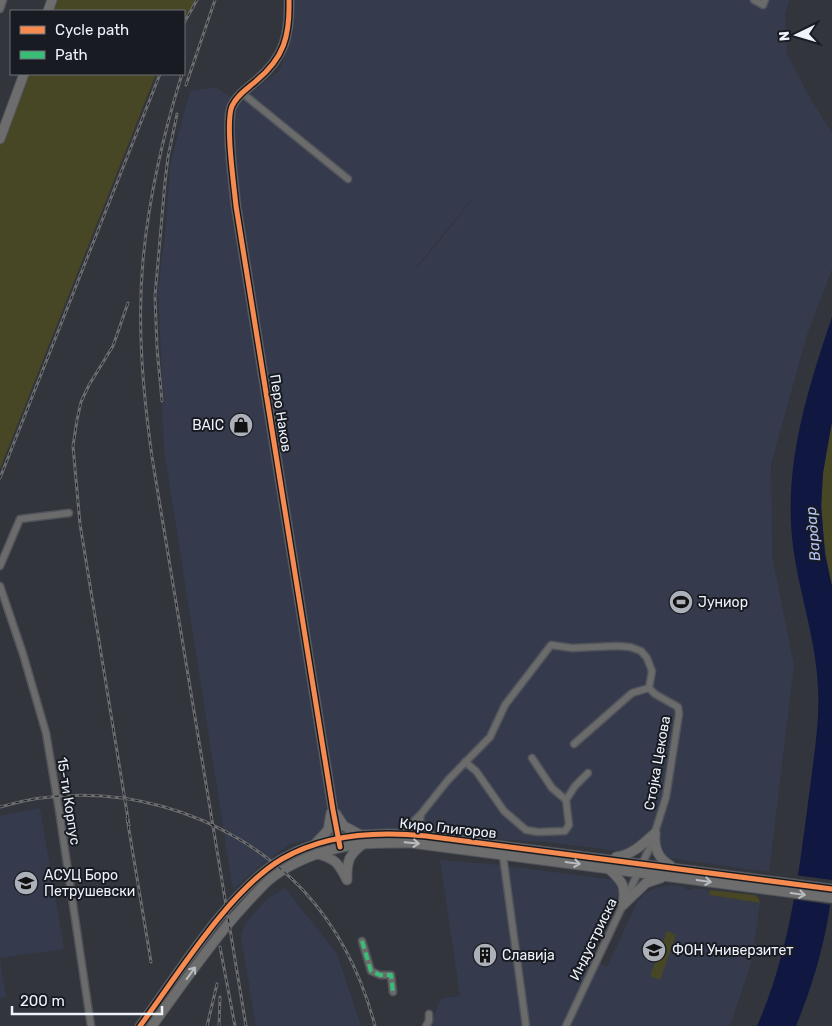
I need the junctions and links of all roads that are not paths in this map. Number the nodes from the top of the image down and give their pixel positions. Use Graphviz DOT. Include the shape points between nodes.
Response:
graph roads {
  1 [pos="3,0"];
  2 [pos="289,0"];
  3 [pos="754,0"];
  4 [pos="765,0"];
  5 [pos="0,9"];
  6 [pos="24,75"];
  7 [pos="242,93"];
  8 [pos="0,137"];
  9 [pos="348,179"];
  10 [pos="70,513"];
  11 [pos="0,566"];
  12 [pos="0,586"];
  13 [pos="649,688"];
  14 [pos="574,744"];
  15 [pos="532,758"];
  16 [pos="464,762"];
  17 [pos="588,773"];
  18 [pos="566,800"];
  19 [pos="332,803"];
  20 [pos="421,814"];
  21 [pos="402,833"];
  22 [pos="655,833"];
  23 [pos="426,836"];
  24 [pos="362,839"];
  25 [pos="340,843"];
  26 [pos="315,850"];
  27 [pos="503,856"];
  28 [pos="604,859"];
  29 [pos="643,863"];
  30 [pos="608,868"];
  31 [pos="672,872"];
  32 [pos="638,873"];
  33 [pos="765,885"];
  34 [pos="832,889"];
  35 [pos="832,898"];
  36 [pos="624,905"];
  37 [pos="362,941"];
  38 [pos="394,992"];
  39 [pos="429,1014"];
  40 [pos="90,1026"];
  41 [pos="140,1026"];
  42 [pos="152,1026"];
  43 [pos="426,1026"];
  44 [pos="526,1026"];
  45 [pos="566,1026"];
  1 -- 5 [label="street"];
  2 -- 7 [label="street, Перо Наков" via="289,25 282,51 268,71"];
  3 -- 4 [label="street" via="763,5"];
  6 -- 8 [label="street"];
  7 -- 9 [label="street"];
  7 -- 19 [label="street, Перо Наков" via="235,101 230,116 234,189"];
  10 -- 11 [label="street" via="20,519"];
  12 -- 40 [label="street, 15-ти Корпус" via="46,733"];
  13 -- 14 [label="street" via="632,693"];
  13 -- 16 [label="street" via="652,671 641,651 617,646 572,648 551,645 505,705 490,737"];
  13 -- 22 [label="street, Стојка Цекова" via="678,707 680,714 671,774"];
  15 -- 18 [label="street" via="552,788"];
  16 -- 18 [label="street" via="476,771 504,811 526,830 567,830"];
  16 -- 20 [label="street"];
  17 -- 18 [label="street"];
  19 -- 24 [label="street" via="342,824"];
  19 -- 25 [label="street, Перо Наков"];
  19 -- 26 [label="street" via="328,830"];
  20 -- 21 [label="street"];
  20 -- 23 [label="street" via="419,826"];
  21 -- 23 [label="street, Киро Глигоров"];
  21 -- 24 [label="street, Киро Глигоров"];
  22 -- 28 [label="street" via="625,856"];
  22 -- 29 [label="street, Стојка Цекова"];
  22 -- 31 [label="street" via="656,849"];
  23 -- 28 [label="street, Киро Глигоров"];
  24 -- 25 [label="street, Киро Глигоров"];
  24 -- 26 [label="street" via="349,858 348,880 339,864"];
  24 -- 27 [label="street, Киро Глигоров, one-way"];
  25 -- 26 [label="street, Киро Глигоров"];
  26 -- 41 [label="street, Киро Глигоров" via="294,853 271,867 240,895 206,935"];
  42 -- 26 [label="street, Киро Глигоров, one-way" via="220,934 258,891 270,879"];
  27 -- 30 [label="street, Киро Глигоров, one-way"];
  27 -- 44 [label="street"];
  28 -- 29 [label="street, Киро Глигоров"];
  29 -- 31 [label="street, Киро Глигоров"];
  29 -- 32 [label="street, Индустриска"];
  30 -- 32 [label="street, Киро Глигоров"];
  30 -- 36 [label="street" via="622,881"];
  31 -- 32 [label="street, Киро Глигоров"];
  31 -- 33 [label="street, Киро Глигоров"];
  31 -- 36 [label="street" via="646,883"];
  32 -- 36 [label="street, Индустриска"];
  33 -- 34 [label="street, Киро Глигоров"];
  33 -- 35 [label="street, Киро Глигоров, one-way"];
  36 -- 45 [label="street, Индустриска"];
  37 -- 38 [label="street" via="371,971 391,975"];
  39 -- 43 [label="street"];
}
